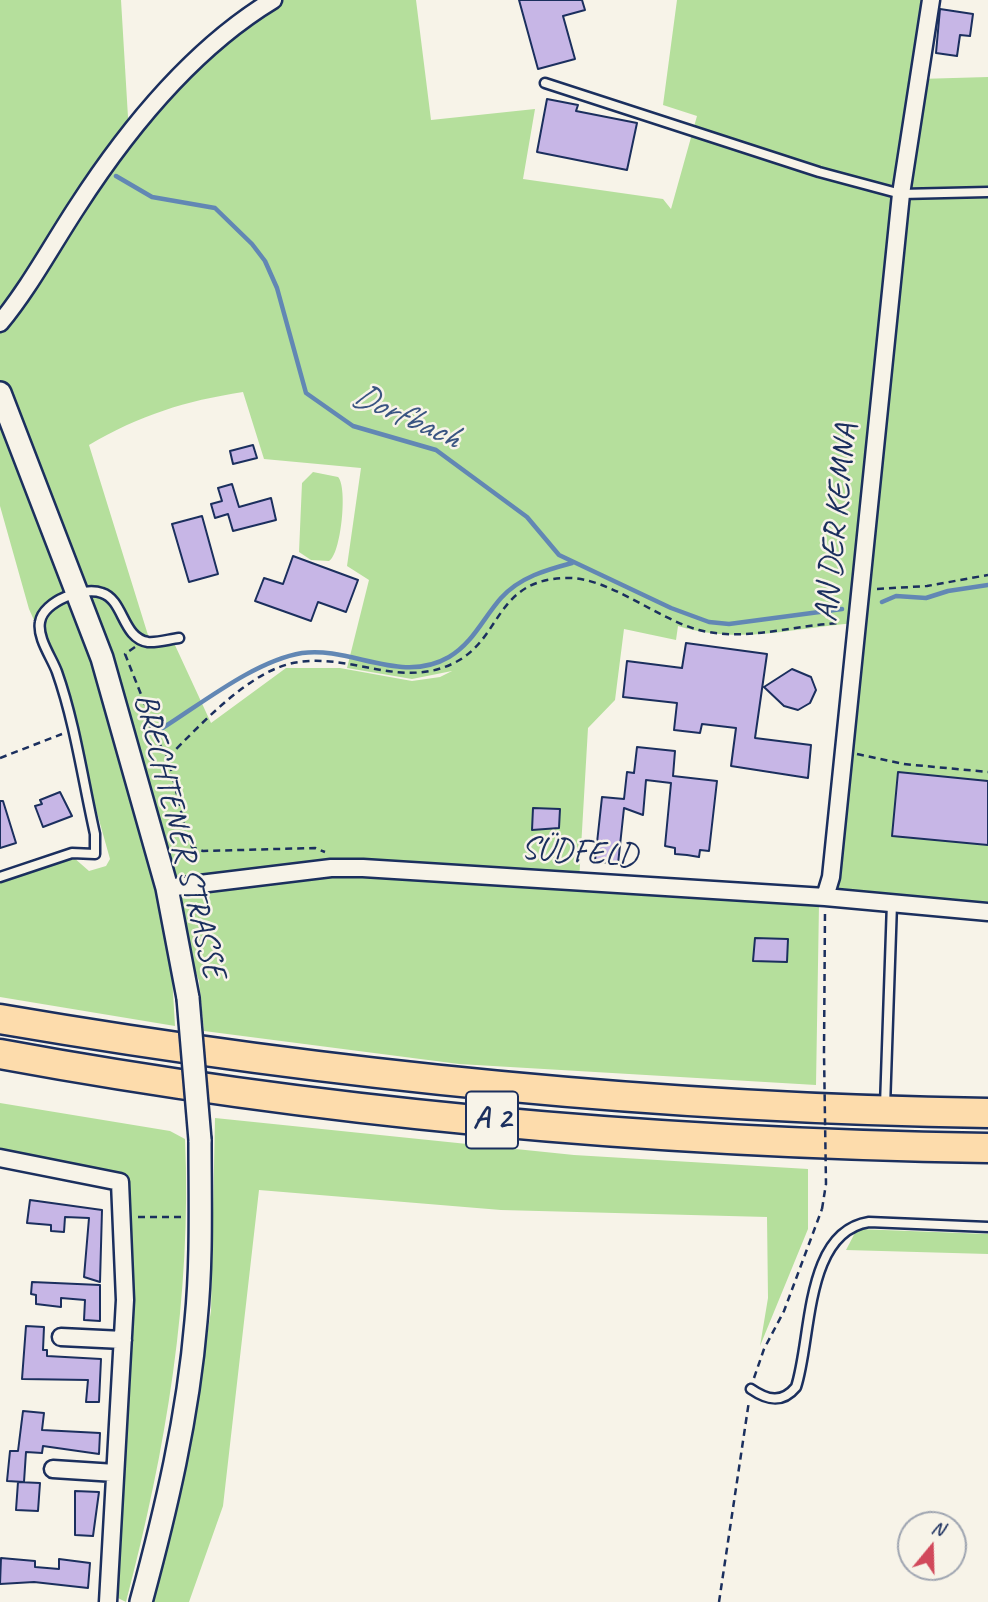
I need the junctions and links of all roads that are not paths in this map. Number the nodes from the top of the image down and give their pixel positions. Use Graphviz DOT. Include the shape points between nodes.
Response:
graph roads {
  1 [pos="273,0"];
  2 [pos="931,0"];
  3 [pos="545,83"];
  4 [pos="988,192"];
  5 [pos="901,194"];
  6 [pos="0,323"];
  7 [pos="0,393"];
  8 [pos="78,593"];
  9 [pos="180,638"];
  10 [pos="0,877"];
  11 [pos="167,888"];
  12 [pos="825,897"];
  13 [pos="892,903"];
  14 [pos="988,912"];
  15 [pos="0,1019"];
  16 [pos="0,1054"];
  17 [pos="885,1111"];
  18 [pos="988,1113"];
  19 [pos="988,1147"];
  20 [pos="0,1158"];
  21 [pos="988,1227"];
  22 [pos="61,1337"];
  23 [pos="123,1340"];
  24 [pos="751,1389"];
  25 [pos="53,1469"];
  26 [pos="115,1473"];
  27 [pos="108,1602"];
  28 [pos="141,1602"];
  1 -- 6 [label="street" via="205,50 142,119 79,203"];
  2 -- 5 [label="street, AN DER KEMNA"];
  3 -- 5 [label="lane"];
  4 -- 5 [label="lane"];
  5 -- 12 [label="street, AN DER KEMNA" via="831,877"];
  7 -- 8 [label="street, BRECHTENER STRASSE"];
  8 -- 9 [label="lane" via="92,591 111,598 141,640"];
  8 -- 10 [label="lane" via="60,600 40,621 58,674 95,834 95,854 72,853"];
  8 -- 11 [label="street, BRECHTENER STRASSE" via="102,659"];
  11 -- 12 [label="street, SÜDFELD" via="331,868"];
  11 -- 28 [label="street, BRECHTENER STRASSE, bridge" via="188,998 200,1140 200,1254 190,1375 167,1503"];
  12 -- 13 [label="street, SÜDFELD"];
  13 -- 14 [label="street, SÜDFELD"];
  13 -- 17 [label="lane"];
  15 -- 17 [label="highway, A 2" via="216,1055 359,1072 645,1099"];
  16 -- 19 [label="highway, A 2" via="238,1093 429,1115 726,1137"];
  17 -- 18 [label="highway, A 2"];
  20 -- 23 [label="street" via="120,1182 125,1234"];
  21 -- 24 [label="lane" via="854,1224 817,1272 796,1387 789,1396 777,1399"];
  22 -- 23 [label="street"];
  23 -- 26 [label="street"];
  25 -- 26 [label="street"];
  26 -- 27 [label="street"];
}
